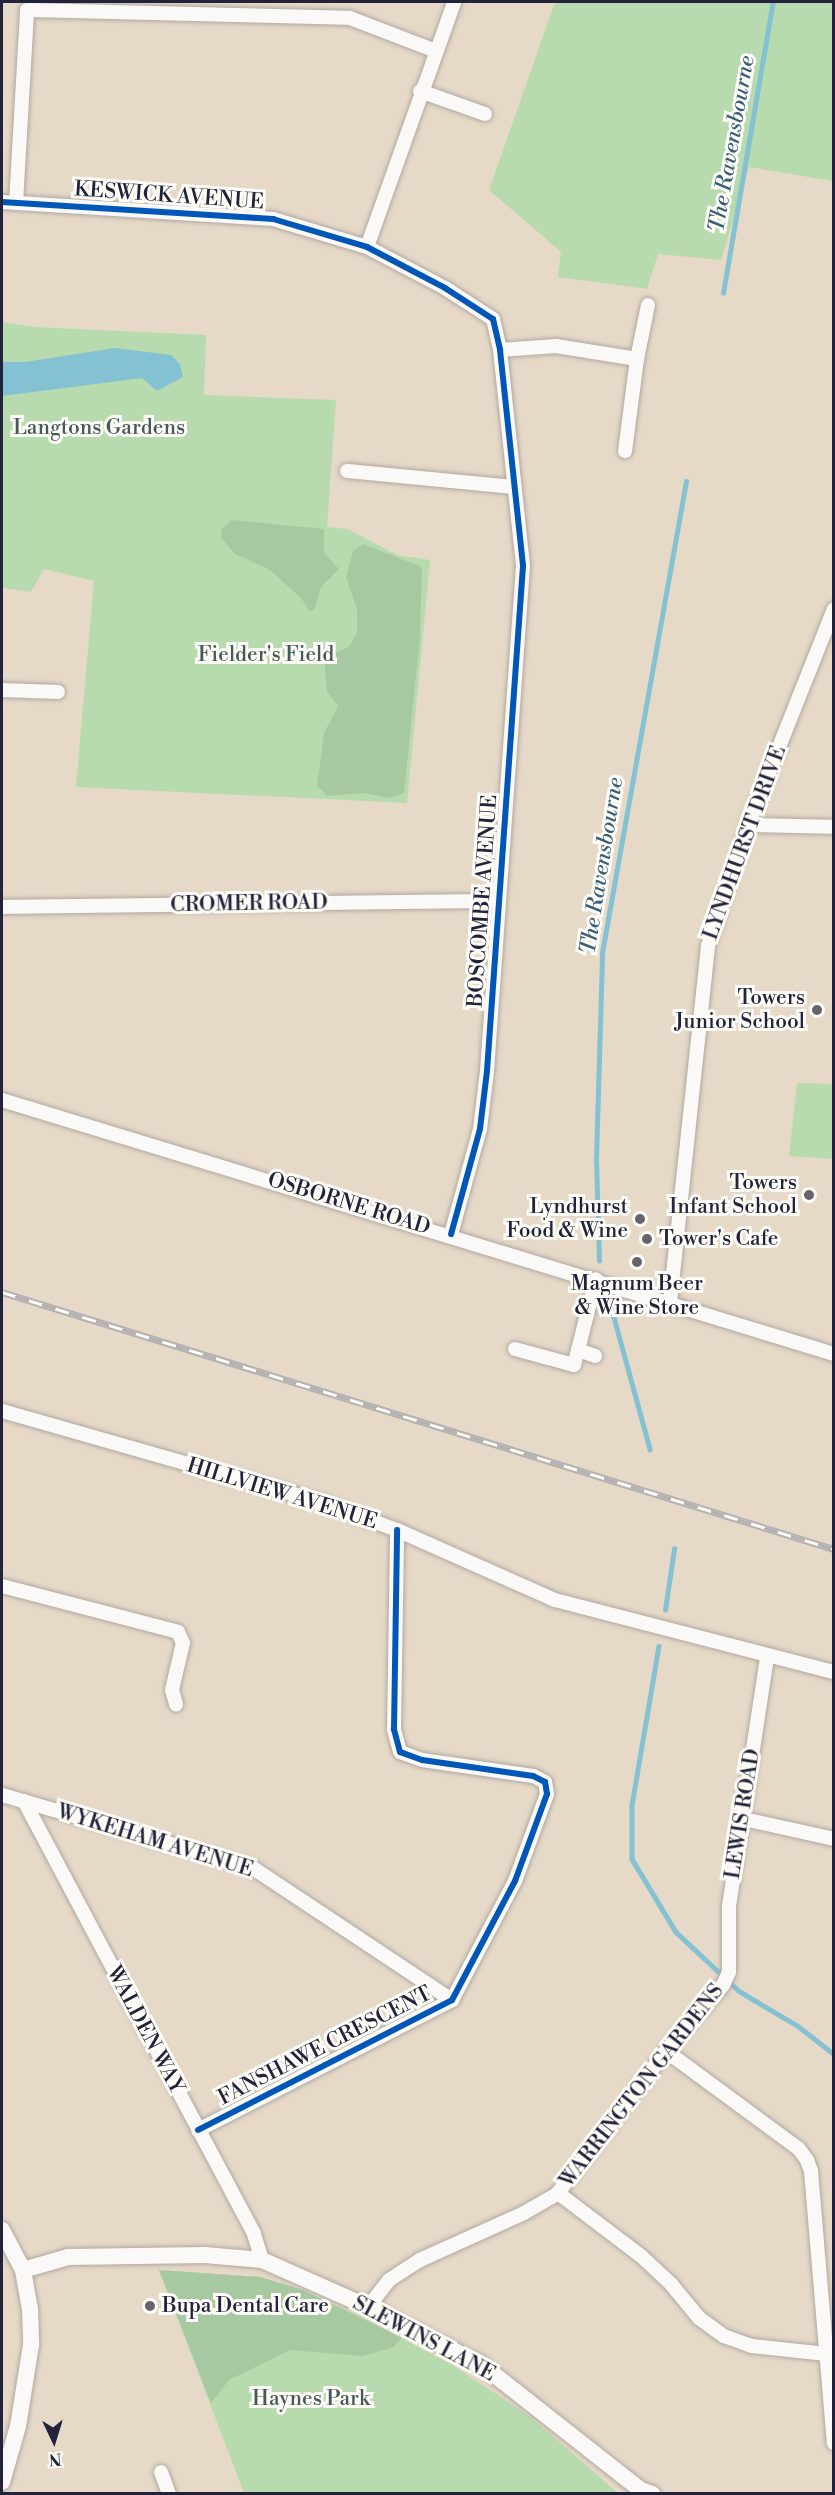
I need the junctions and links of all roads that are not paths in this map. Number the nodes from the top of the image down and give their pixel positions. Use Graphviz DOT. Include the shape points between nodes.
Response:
graph roads {
  1 [pos="454,2"];
  2 [pos="436,51"];
  3 [pos="420,91"];
  4 [pos="485,114"];
  5 [pos="2,202"];
  6 [pos="16,203"];
  7 [pos="367,247"];
  8 [pos="648,305"];
  9 [pos="500,350"];
  10 [pos="637,359"];
  11 [pos="625,451"];
  12 [pos="347,471"];
  13 [pos="514,487"];
  14 [pos="834,609"];
  15 [pos="2,690"];
  16 [pos="58,692"];
  17 [pos="748,825"];
  18 [pos="834,827"];
  19 [pos="497,901"];
  20 [pos="2,907"];
  21 [pos="2,1100"];
  22 [pos="451,1234"];
  23 [pos="596,1279"];
  24 [pos="670,1302"];
  25 [pos="515,1349"];
  26 [pos="578,1350"];
  27 [pos="834,1354"];
  28 [pos="595,1356"];
  29 [pos="2,1411"];
  30 [pos="397,1530"];
  31 [pos="2,1586"];
  32 [pos="767,1657"];
  33 [pos="834,1672"];
  34 [pos="176,1704"];
  35 [pos="2,1795"];
  36 [pos="24,1801"];
  37 [pos="744,1819"];
  38 [pos="834,1839"];
  39 [pos="726,1978"];
  40 [pos="452,2000"];
  41 [pos="666,2051"];
  42 [pos="198,2130"];
  43 [pos="558,2193"];
  44 [pos="2,2230"];
  45 [pos="262,2260"];
  46 [pos="23,2270"];
  47 [pos="368,2307"];
  48 [pos="826,2354"];
  49 [pos="834,2444"];
  50 [pos="161,2472"];
  51 [pos="2,2482"];
  52 [pos="169,2493"];
  53 [pos="652,2493"];
  1 -- 2 [label="street"];
  2 -- 3 [label="street"];
  2 -- 6 [label="street" via="350,18 27,10"];
  3 -- 4 [label="street"];
  3 -- 7 [label="street"];
  5 -- 6 [label="street, KESWICK AVENUE"];
  6 -- 7 [label="street, KESWICK AVENUE" via="260,217"];
  7 -- 9 [label="street, KESWICK AVENUE" via="485,312 493,319"];
  8 -- 10 [label="street"];
  9 -- 10 [label="street" via="556,346"];
  9 -- 13 [label="street, BOSCOMBE AVENUE"];
  10 -- 11 [label="street"];
  12 -- 13 [label="street"];
  13 -- 19 [label="street, BOSCOMBE AVENUE" via="524,566"];
  14 -- 17 [label="street, LYNDHURST DRIVE"];
  15 -- 16 [label="street"];
  17 -- 18 [label="street"];
  17 -- 24 [label="street, LYNDHURST DRIVE" via="708,946"];
  19 -- 20 [label="street, CROMER ROAD"];
  19 -- 22 [label="street, BOSCOMBE AVENUE" via="493,1009 480,1129"];
  21 -- 22 [label="street, OSBORNE ROAD"];
  22 -- 23 [label="street, OSBORNE ROAD"];
  23 -- 24 [label="street, OSBORNE ROAD"];
  23 -- 26 [label="street"];
  24 -- 27 [label="street, OSBORNE ROAD"];
  25 -- 26 [label="street" via="574,1365"];
  26 -- 28 [label="street"];
  29 -- 30 [label="street, HILLVIEW AVENUE" via="322,1502"];
  30 -- 32 [label="street, HILLVIEW AVENUE" via="555,1600"];
  30 -- 40 [label="street, FANSHAWE CRESCENT" via="394,1729 400,1752 422,1760 533,1776 545,1782 548,1794 514,1881"];
  31 -- 34 [label="street" via="178,1632 183,1643 172,1690"];
  32 -- 33 [label="street, HILLVIEW AVENUE"];
  32 -- 37 [label="street, LEWIS ROAD"];
  35 -- 36 [label="street, WYKEHAM AVENUE"];
  36 -- 40 [label="street, WYKEHAM AVENUE" via="252,1868"];
  36 -- 42 [label="street, WALDEN WAY"];
  37 -- 38 [label="street"];
  37 -- 39 [label="street, LEWIS ROAD" via="729,1906"];
  39 -- 41 [label="street, WARRINGTON GARDENS"];
  40 -- 42 [label="street, FANSHAWE CRESCENT"];
  41 -- 43 [label="street, WARRINGTON GARDENS"];
  41 -- 48 [label="street" via="799,2149 807,2160 812,2171"];
  42 -- 45 [label="street, WALDEN WAY" via="254,2235"];
  43 -- 47 [label="street, WARRINGTON GARDENS" via="524,2213 420,2260 389,2280"];
  43 -- 48 [label="street" via="640,2256 671,2284 699,2319 724,2337 752,2346"];
  44 -- 46 [label="street"];
  45 -- 46 [label="street, SLEWINS LANE" via="205,2255 78,2257"];
  45 -- 47 [label="street, SLEWINS LANE"];
  46 -- 51 [label="street" via="31,2345 18,2426"];
  47 -- 53 [label="street, SLEWINS LANE" via="482,2365 641,2490"];
  48 -- 49 [label="street"];
  50 -- 52 [label="street"];
}
